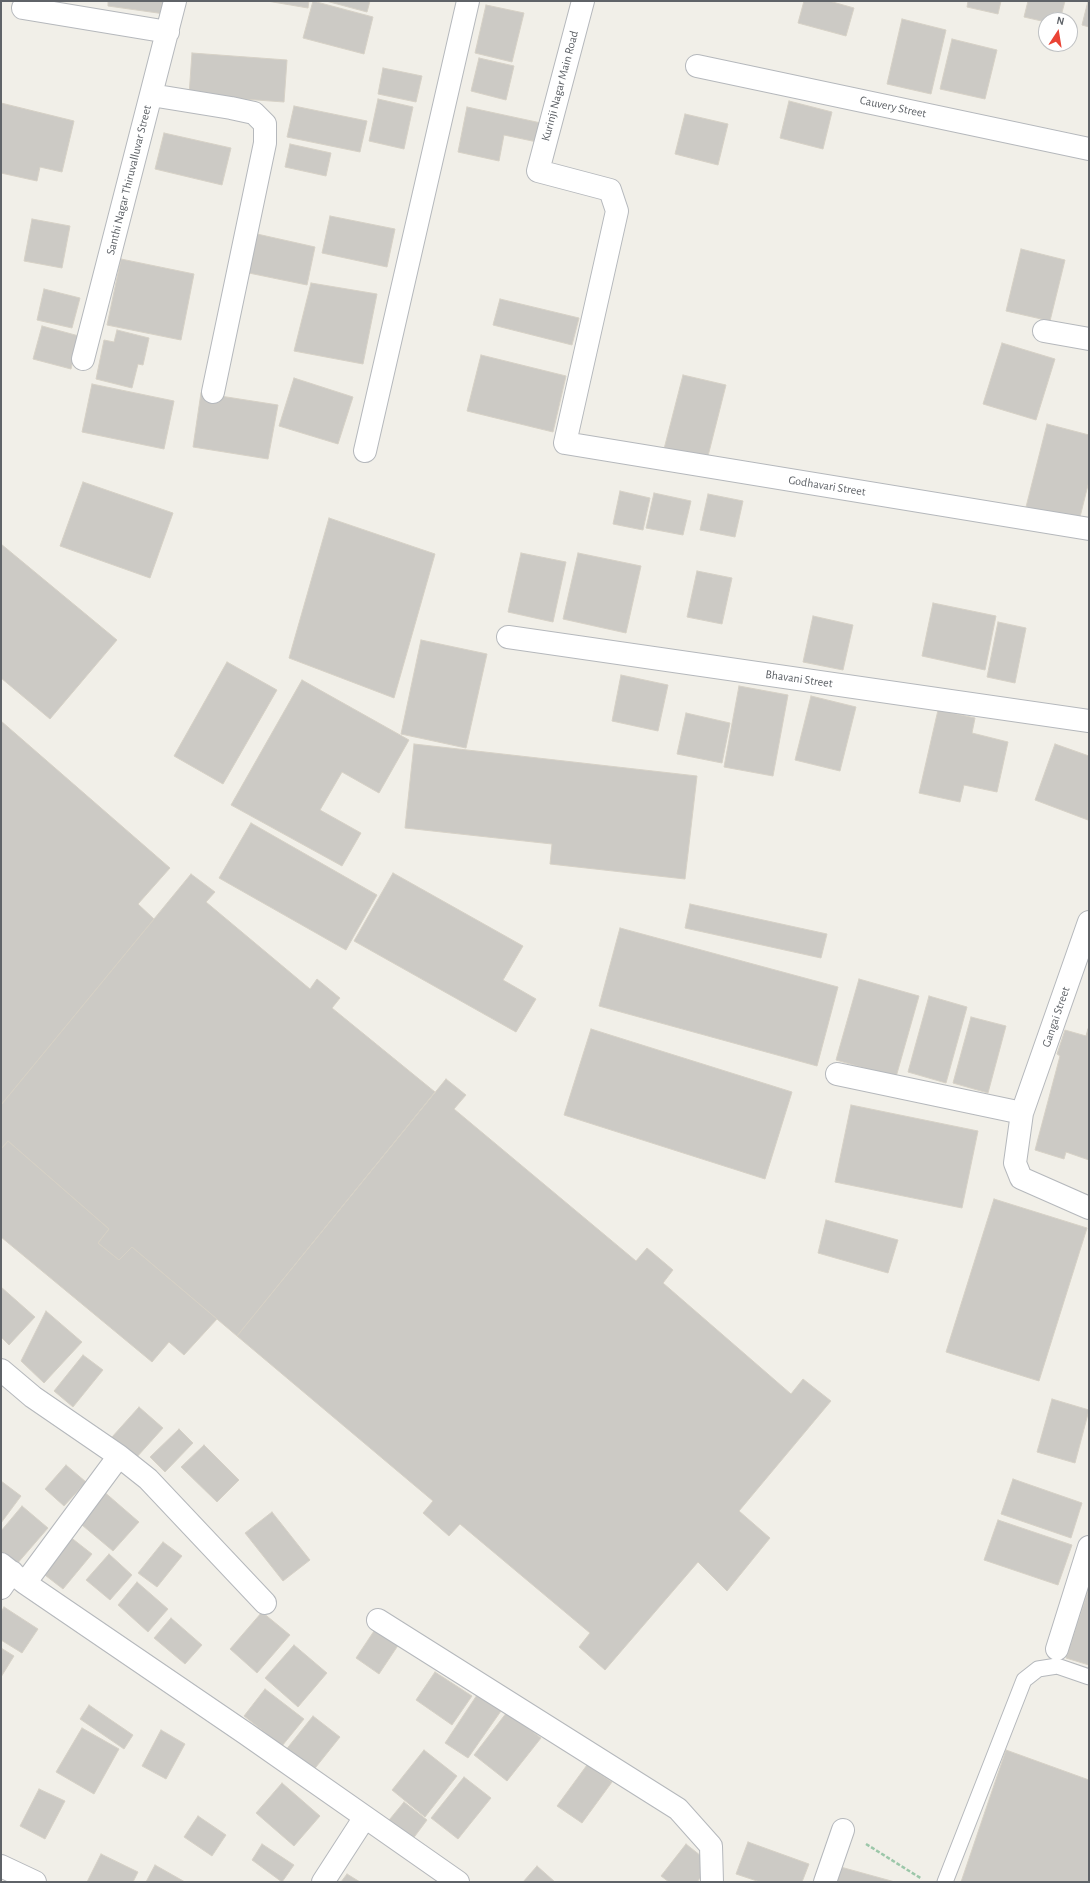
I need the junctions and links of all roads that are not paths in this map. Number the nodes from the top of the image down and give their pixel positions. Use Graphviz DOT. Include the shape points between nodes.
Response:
graph roads {
  1 [pos="175,1"];
  2 [pos="468,1"];
  3 [pos="583,1"];
  4 [pos="23,8"];
  5 [pos="168,32"];
  6 [pos="697,66"];
  7 [pos="151,95"];
  8 [pos="1089,149"];
  9 [pos="1044,331"];
  10 [pos="1089,339"];
  11 [pos="83,359"];
  12 [pos="213,392"];
  13 [pos="565,443"];
  14 [pos="365,451"];
  15 [pos="1089,530"];
  16 [pos="508,637"];
  17 [pos="1089,721"];
  18 [pos="1089,922"];
  19 [pos="837,1074"];
  20 [pos="1022,1113"];
  21 [pos="1089,1208"];
  22 [pos="1,1370"];
  23 [pos="119,1456"];
  24 [pos="1089,1547"];
  25 [pos="10,1577"];
  26 [pos="265,1603"];
  27 [pos="378,1620"];
  28 [pos="1057,1649"];
  29 [pos="1089,1677"];
  30 [pos="365,1817"];
  31 [pos="843,1830"];
  32 [pos="1,1866"];
  33 [pos="35,1882"];
  34 [pos="323,1882"];
  35 [pos="458,1882"];
  36 [pos="712,1882"];
  37 [pos="825,1882"];
  38 [pos="945,1882"];
  1 -- 5 [label="street, Santhi Nagar Thiruvalluvar Street"];
  2 -- 14 [label="street"];
  3 -- 13 [label="street, Kurinji Nagar Main Road" via="538,171 610,190 618,211"];
  4 -- 5 [label="street"];
  5 -- 7 [label="street, Santhi Nagar Thiruvalluvar Street"];
  6 -- 8 [label="street, Cauvery Street"];
  7 -- 11 [label="street, Santhi Nagar Thiruvalluvar Street"];
  7 -- 12 [label="street" via="254,113 265,124 265,142"];
  9 -- 10 [label="street"];
  13 -- 15 [label="street, Godhavari Street"];
  16 -- 17 [label="street, Bhavani Street"];
  18 -- 20 [label="street, Gangai Street"];
  19 -- 20 [label="street"];
  20 -- 21 [label="street, Gangai Street" via="1015,1163 1021,1178"];
  22 -- 23 [label="street" via="32,1397"];
  23 -- 25 [label="street"];
  23 -- 26 [label="street" via="148,1479"];
  24 -- 28 [label="street"];
  25 -- 30 [label="street"];
  27 -- 36 [label="street" via="678,1809 711,1846"];
  29 -- 38 [label="lane" via="1057,1666 1038,1669 1024,1680"];
  30 -- 34 [label="street"];
  30 -- 35 [label="street"];
  31 -- 37 [label="street"];
  32 -- 33 [label="street"];
}
